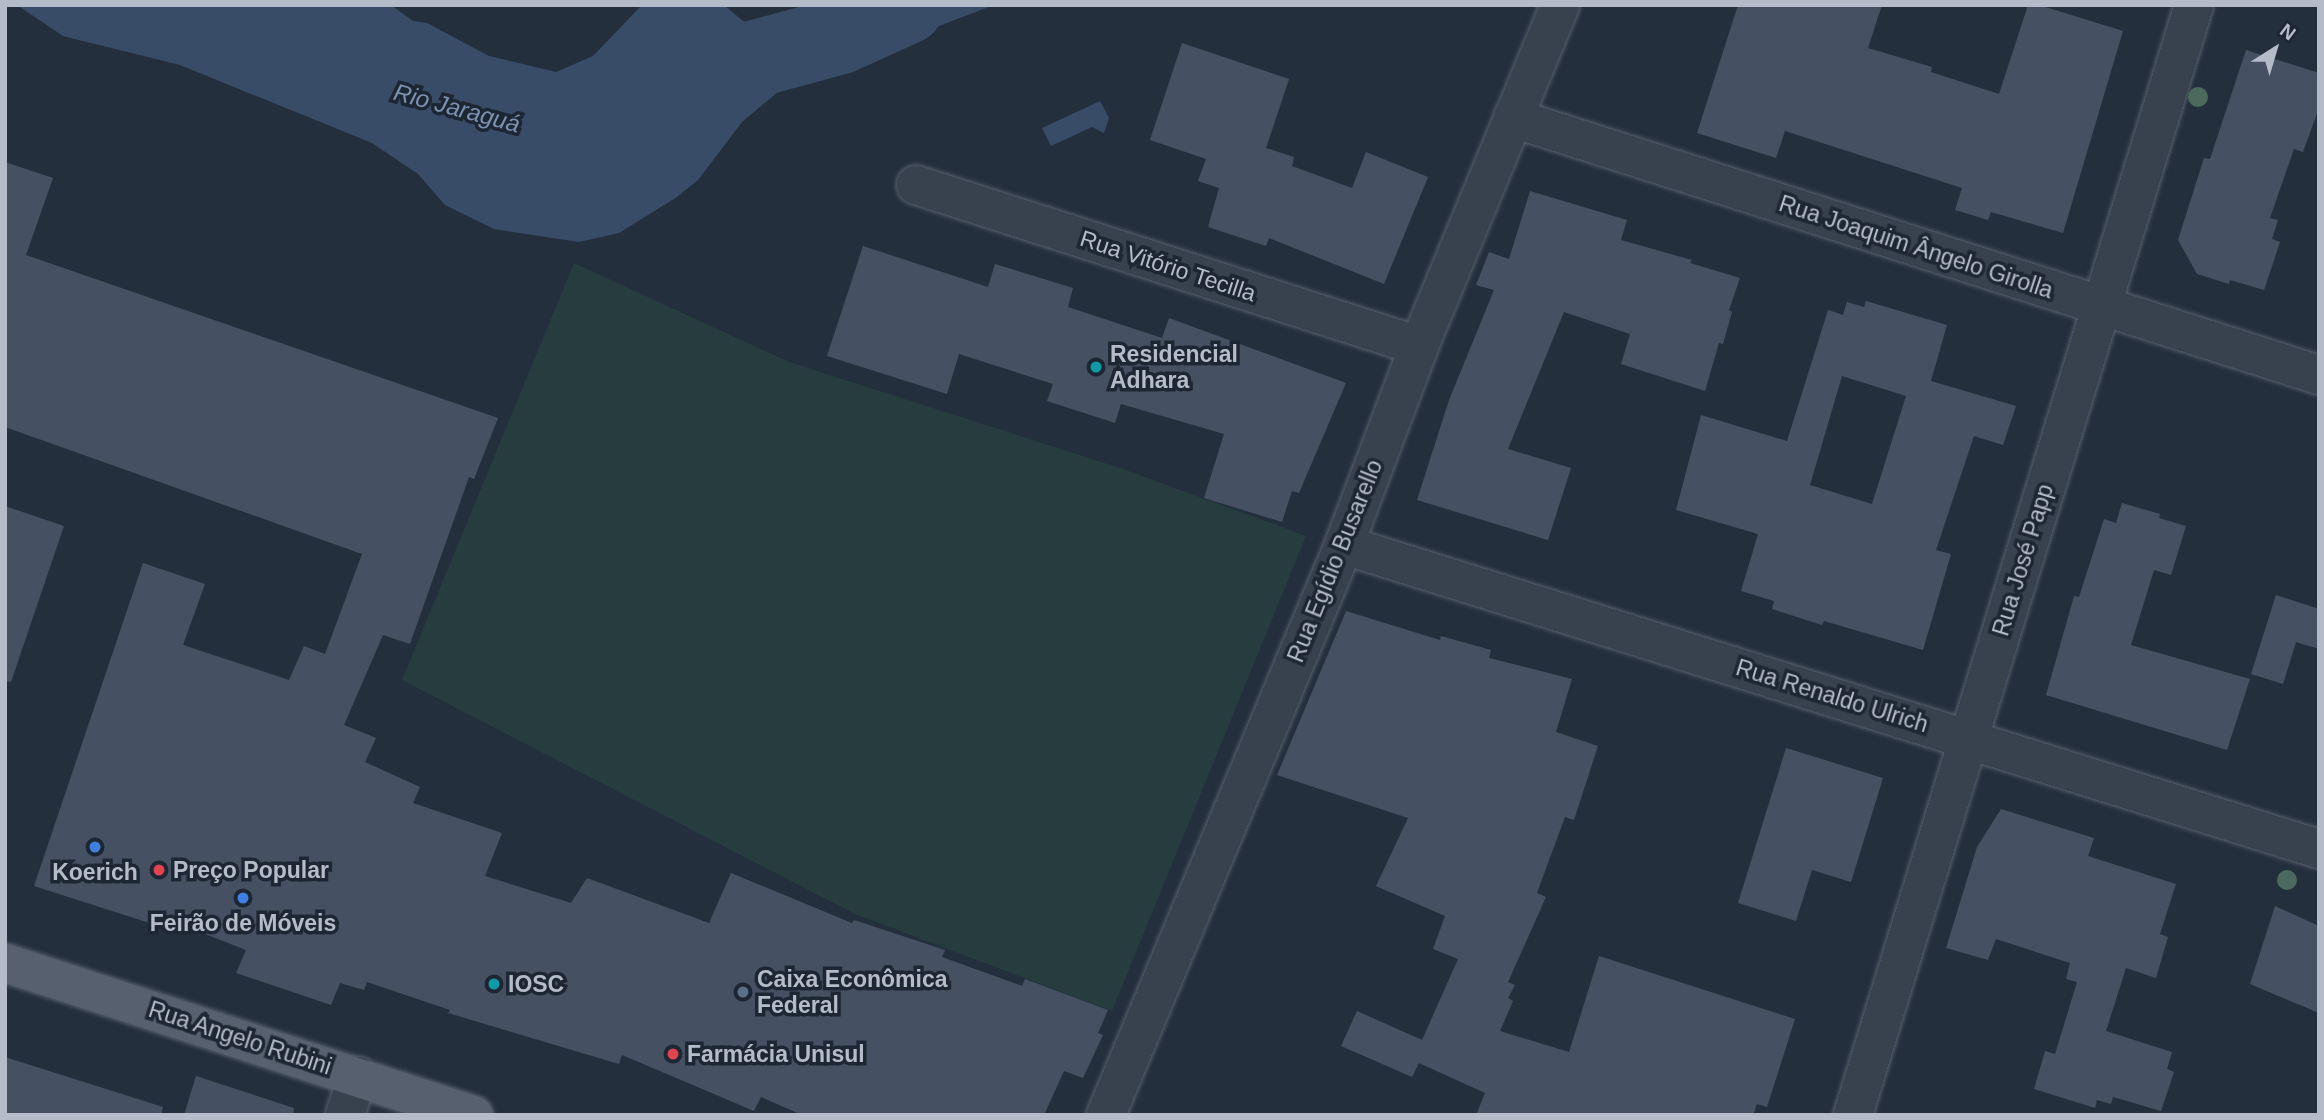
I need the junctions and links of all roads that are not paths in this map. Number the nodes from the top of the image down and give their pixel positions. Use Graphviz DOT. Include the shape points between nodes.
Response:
graph roads {
  1 [pos="1560,5"];
  2 [pos="2194,5"];
  3 [pos="1513,118"];
  4 [pos="916,185"];
  5 [pos="2102,306"];
  6 [pos="1419,346"];
  7 [pos="2319,375"];
  8 [pos="1344,545"];
  9 [pos="1967,737"];
  10 [pos="2319,849"];
  11 [pos="5,963"];
  12 [pos="358,1076"];
  13 [pos="345,1115"];
  14 [pos="474,1115"];
  15 [pos="1106,1115"];
  16 [pos="1853,1115"];
  1 -- 3 [label="street, Rua Egídio Busarello"];
  2 -- 5 [label="street, Rua José Papp"];
  3 -- 5 [label="street, Rua Joaquim Ângelo Girolla"];
  3 -- 6 [label="street, Rua Egídio Busarello"];
  4 -- 6 [label="street, Rua Vitório Tecilla"];
  5 -- 7 [label="street, Rua Joaquim Ângelo Girolla"];
  5 -- 9 [label="street, Rua José Papp"];
  6 -- 8 [label="street, Rua Egídio Busarello"];
  8 -- 9 [label="street, Rua Renaldo Ulrich"];
  8 -- 15 [label="street, Rua Egídio Busarello"];
  9 -- 10 [label="street, Rua Renaldo Ulrich"];
  9 -- 16 [label="street, Rua José Papp"];
  11 -- 12 [label="main road, Rua Angelo Rubini"];
  12 -- 13 [label="street"];
  12 -- 14 [label="main road, Rua Angelo Rubini"];
}
